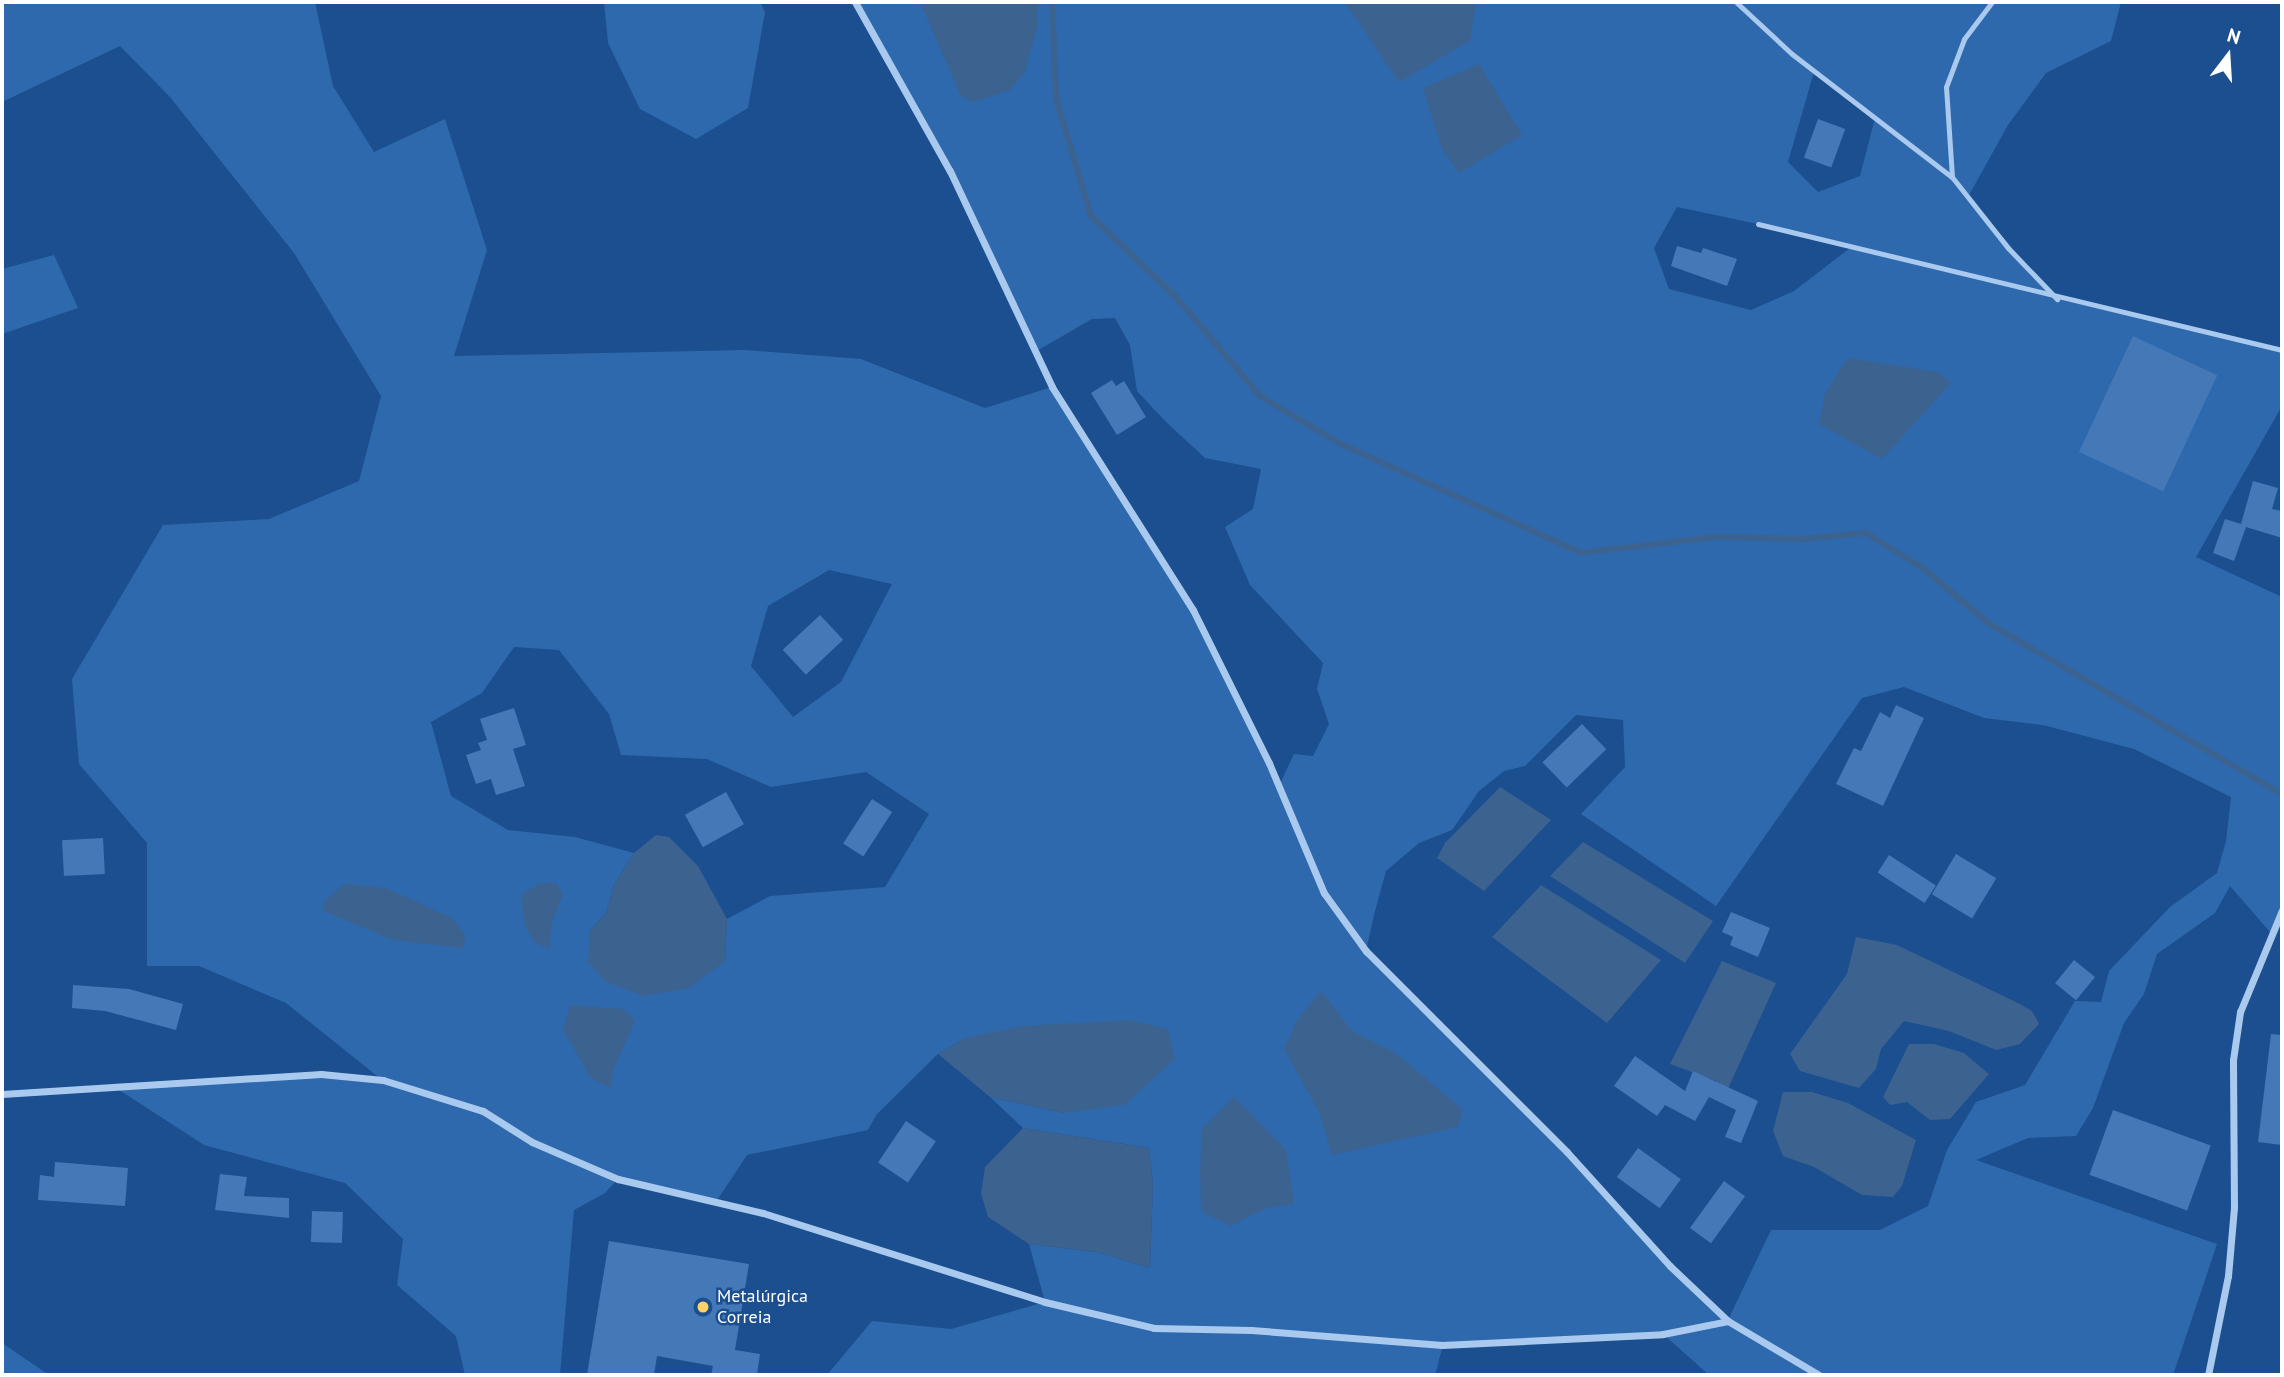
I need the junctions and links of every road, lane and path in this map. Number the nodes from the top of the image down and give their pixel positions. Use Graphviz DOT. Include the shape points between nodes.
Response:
graph roads {
  1 [pos="856,2"];
  2 [pos="1736,2"];
  3 [pos="1993,2"];
  4 [pos="1952,177"];
  5 [pos="1758,224"];
  6 [pos="2057,299"];
  7 [pos="2282,350"];
  8 [pos="2282,910"];
  9 [pos="2,1094"];
  10 [pos="1728,1321"];
  11 [pos="1819,1375"];
  12 [pos="2208,1375"];
  1 -- 10 [label="street" via="950,171 1052,387 1193,610 1269,763 1324,893 1366,951"];
  2 -- 4 [label="lane" via="1792,54"];
  3 -- 4 [label="lane" via="1964,39 1946,87"];
  4 -- 6 [label="lane" via="2008,248"];
  5 -- 6 [label="lane"];
  6 -- 7 [label="lane"];
  8 -- 12 [label="street" via="2240,1012 2233,1060 2234,1207 2228,1276"];
  9 -- 10 [label="street" via="321,1074 383,1080 482,1111 532,1142 618,1178 763,1213 1045,1302 1154,1328 1251,1330 1442,1345 1664,1334"];
  10 -- 11 [label="street"];
}
